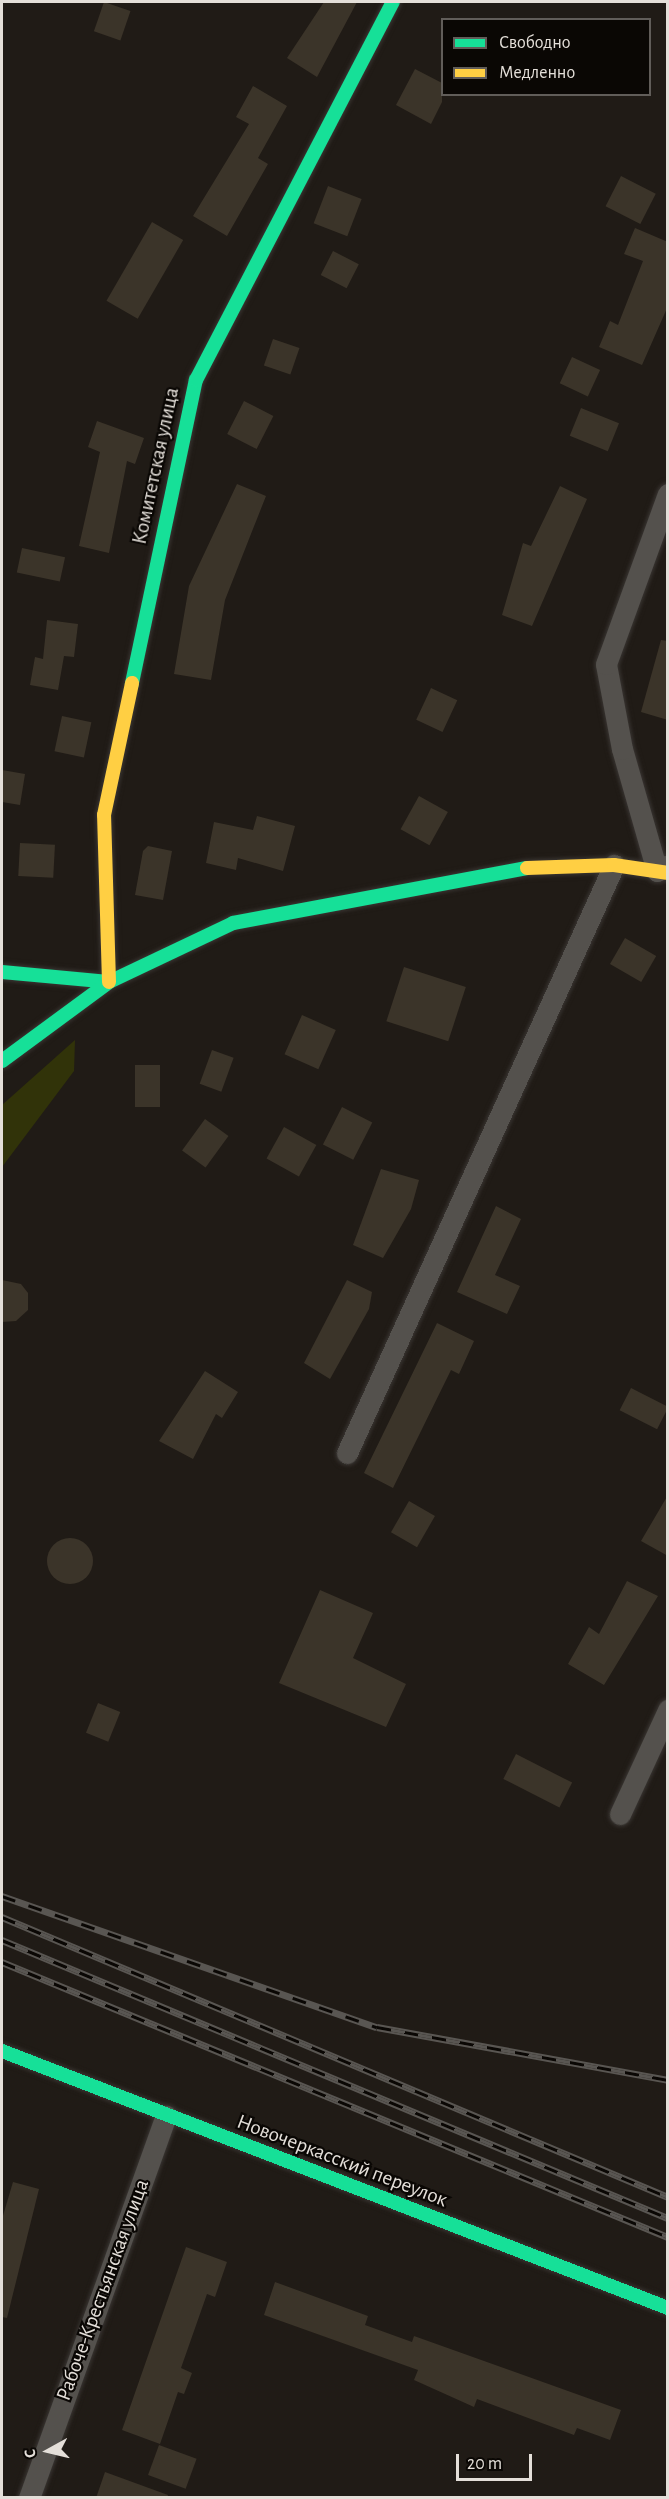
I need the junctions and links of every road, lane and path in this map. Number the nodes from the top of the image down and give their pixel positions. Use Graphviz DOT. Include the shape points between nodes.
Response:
graph roads {
  1 [pos="393,2"];
  2 [pos="668,494"];
  3 [pos="614,865"];
  4 [pos="665,872"];
  5 [pos="2,972"];
  6 [pos="109,982"];
  7 [pos="2,1061"];
  8 [pos="347,1453"];
  9 [pos="668,1710"];
  10 [pos="620,1814"];
  11 [pos="2,2051"];
  12 [pos="166,2116"];
  13 [pos="668,2308"];
  14 [pos="29,2498"];
  1 -- 6 [label="street, Комитетская улица" via="196,380 104,814"];
  2 -- 4 [label="street" via="606,664 622,749"];
  3 -- 4 [label="street"];
  3 -- 6 [label="street" via="540,866 233,923"];
  3 -- 8 [label="street"];
  5 -- 6 [label="street"];
  6 -- 7 [label="street"];
  9 -- 10 [label="street"];
  11 -- 12 [label="street, Новочеркасский переулок"];
  12 -- 13 [label="street, Новочеркасский переулок"];
  12 -- 14 [label="street, Рабоче-Крестьянская улица"];
}
